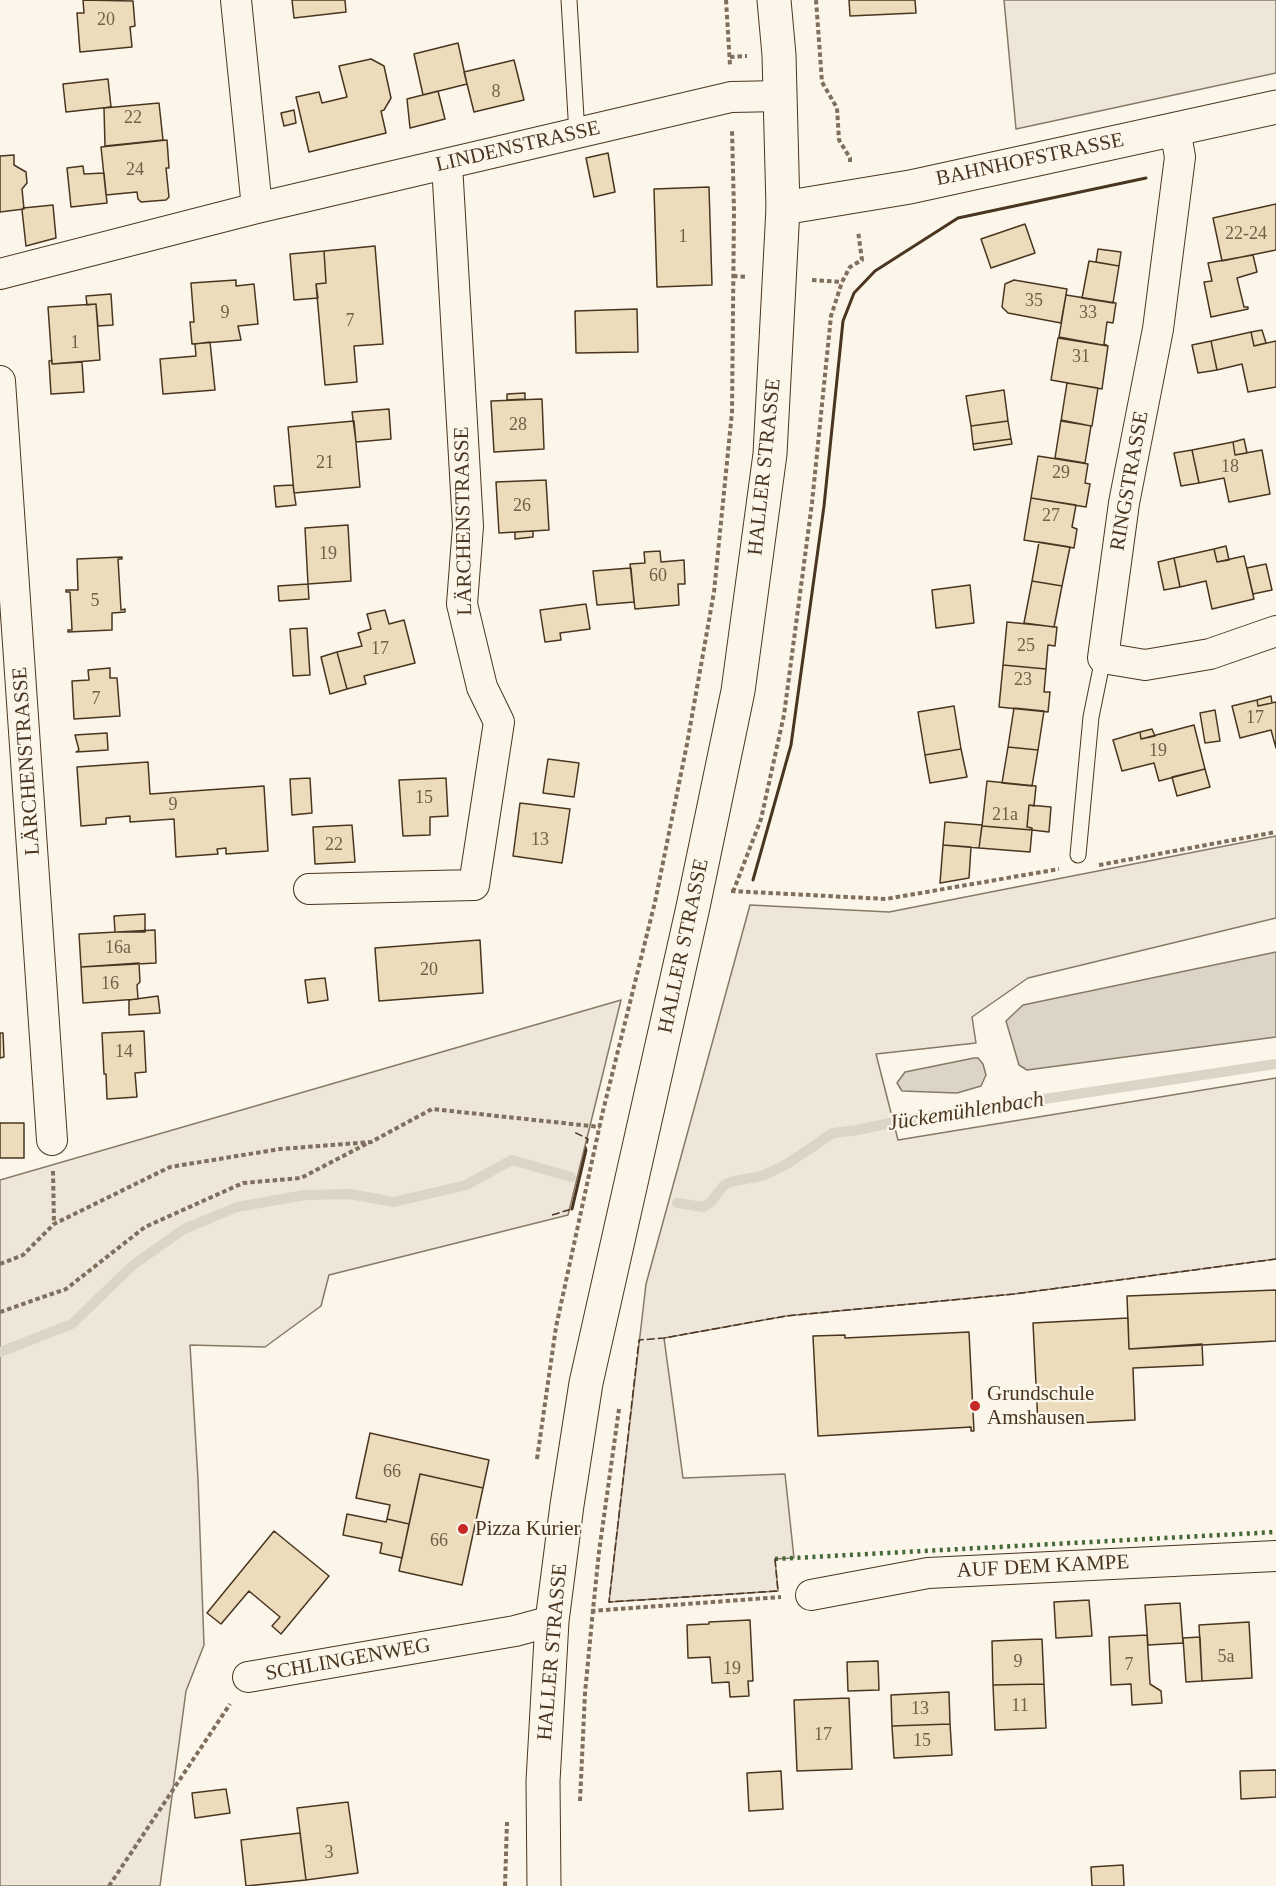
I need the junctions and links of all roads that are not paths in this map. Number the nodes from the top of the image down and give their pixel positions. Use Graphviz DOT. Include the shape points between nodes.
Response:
graph roads {
  1 [pos="236,0"];
  2 [pos="569,0"];
  3 [pos="774,0"];
  4 [pos="780,96"];
  5 [pos="1276,107"];
  6 [pos="1175,129"];
  7 [pos="577,134"];
  8 [pos="447,164"];
  9 [pos="257,208"];
  10 [pos="783,208"];
  11 [pos="0,274"];
  12 [pos="0,381"];
  13 [pos="1276,631"];
  14 [pos="1103,658"];
  15 [pos="1078,861"];
  16 [pos="309,889"];
  17 [pos="52,1140"];
  18 [pos="1276,1556"];
  19 [pos="811,1595"];
  20 [pos="552,1621"];
  21 [pos="249,1677"];
  22 [pos="544,1886"];
  1 -- 9 [label="street"];
  2 -- 7 [label="lane"];
  3 -- 4 [label="main road, HALLER STRASSE"];
  4 -- 7 [label="street, LINDENSTRASSE" via="731,97"];
  4 -- 10 [label="main road, HALLER STRASSE"];
  5 -- 6 [label="main road, BAHNHOFSTRASSE"];
  6 -- 10 [label="main road, BAHNHOFSTRASSE" via="910,187"];
  6 -- 14 [label="street, RINGSTRASSE" via="1180,157 1158,329 1124,503"];
  7 -- 8 [label="street, LINDENSTRASSE"];
  8 -- 9 [label="street, LINDENSTRASSE"];
  8 -- 16 [label="street, LÄRCHENSTRASSE" via="468,526 462,604 482,687 499,722 474,885"];
  9 -- 11 [label="street, LINDENSTRASSE"];
  10 -- 20 [label="main road, HALLER STRASSE" via="769,465 738,691 586,1383"];
  12 -- 17 [label="street, LÄRCHENSTRASSE"];
  13 -- 14 [label="street" via="1210,654 1145,665"];
  14 -- 15 [label="lane" via="1091,717"];
  18 -- 19 [label="street, AUF DEM KAMPE" via="928,1573"];
  20 -- 21 [label="street, SCHLINGENWEG" via="515,1631"];
  20 -- 22 [label="main road, HALLER STRASSE" via="543,1781"];
}
